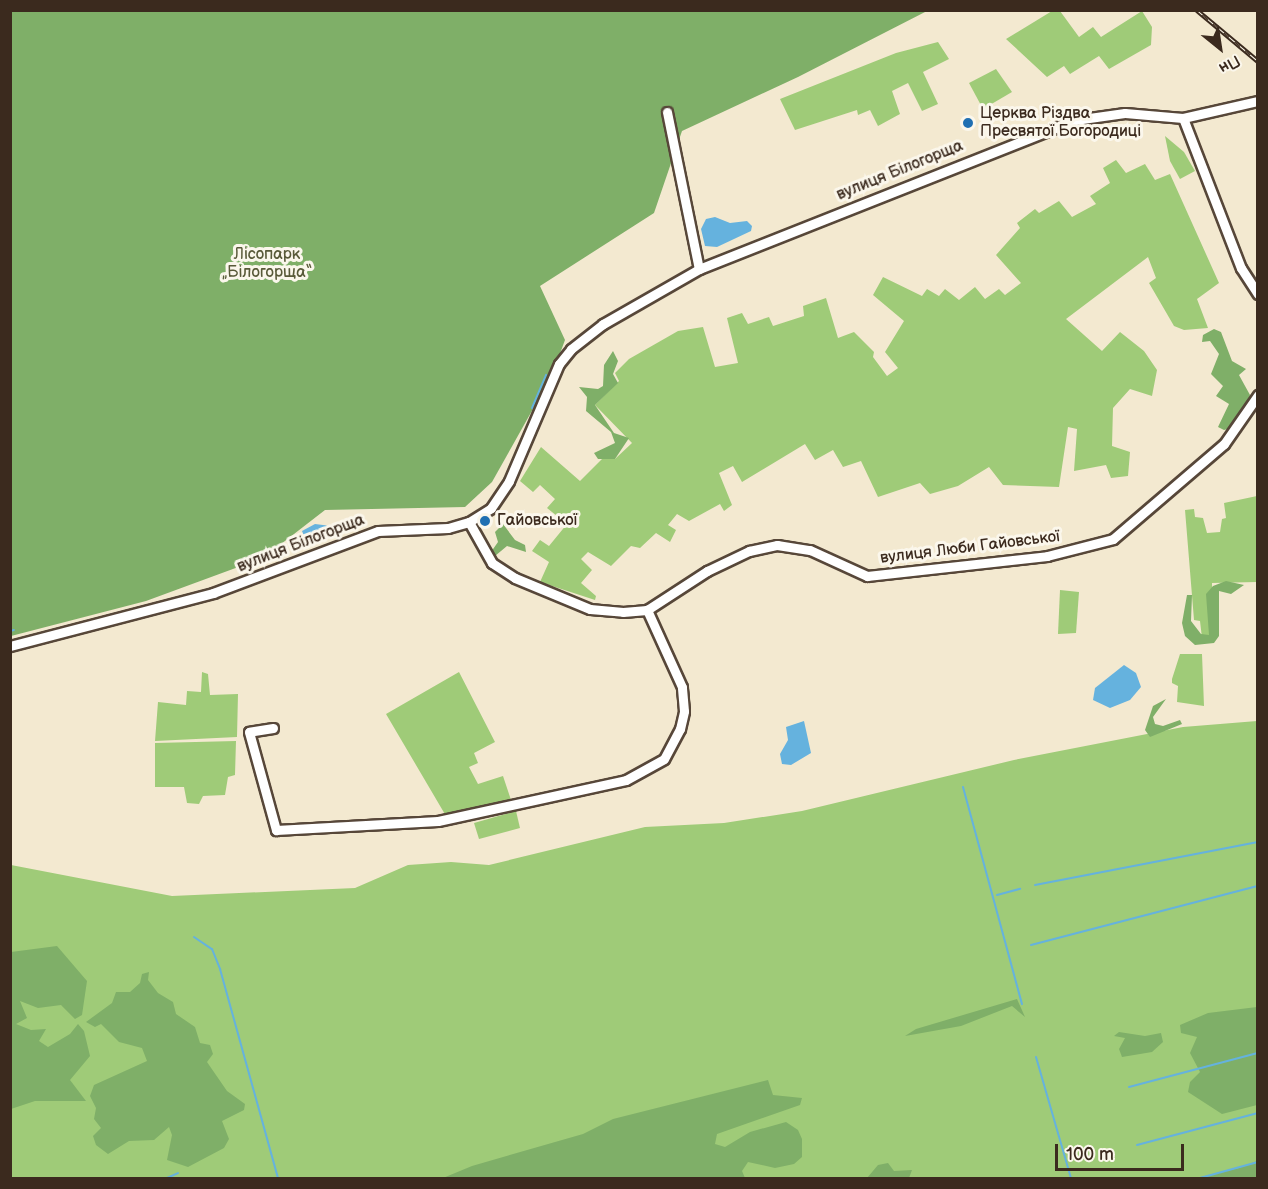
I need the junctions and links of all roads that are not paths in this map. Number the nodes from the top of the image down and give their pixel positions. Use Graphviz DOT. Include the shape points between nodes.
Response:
graph roads {
  1 [pos="1257,101"];
  2 [pos="667,112"];
  3 [pos="1183,118"];
  4 [pos="699,269"];
  5 [pos="1257,294"];
  6 [pos="1257,395"];
  7 [pos="469,522"];
  8 [pos="647,610"];
  9 [pos="10,646"];
  10 [pos="273,728"];
  1 -- 3 [label="street, вулиця Білогорща"];
  2 -- 4 [label="street"];
  3 -- 4 [label="street, вулиця Білогорща" via="1125,113 1075,120"];
  3 -- 5 [label="street" via="1241,268"];
  4 -- 7 [label="street, вулиця Білогорща" via="611,318 571,349 555,372 509,481 491,508"];
  6 -- 8 [label="street, вулиця Люби Гайовської" via="1210,458 1104,543 1047,556 867,576 810,550 777,545 749,551 707,571"];
  7 -- 8 [label="street" via="483,551 514,579 590,609"];
  7 -- 9 [label="street, вулиця Білогорща" via="448,528 378,531 213,593"];
  8 -- 10 [label="street" via="684,701 680,729 670,750 657,766 626,780 438,821 276,830 249,732"];
}
